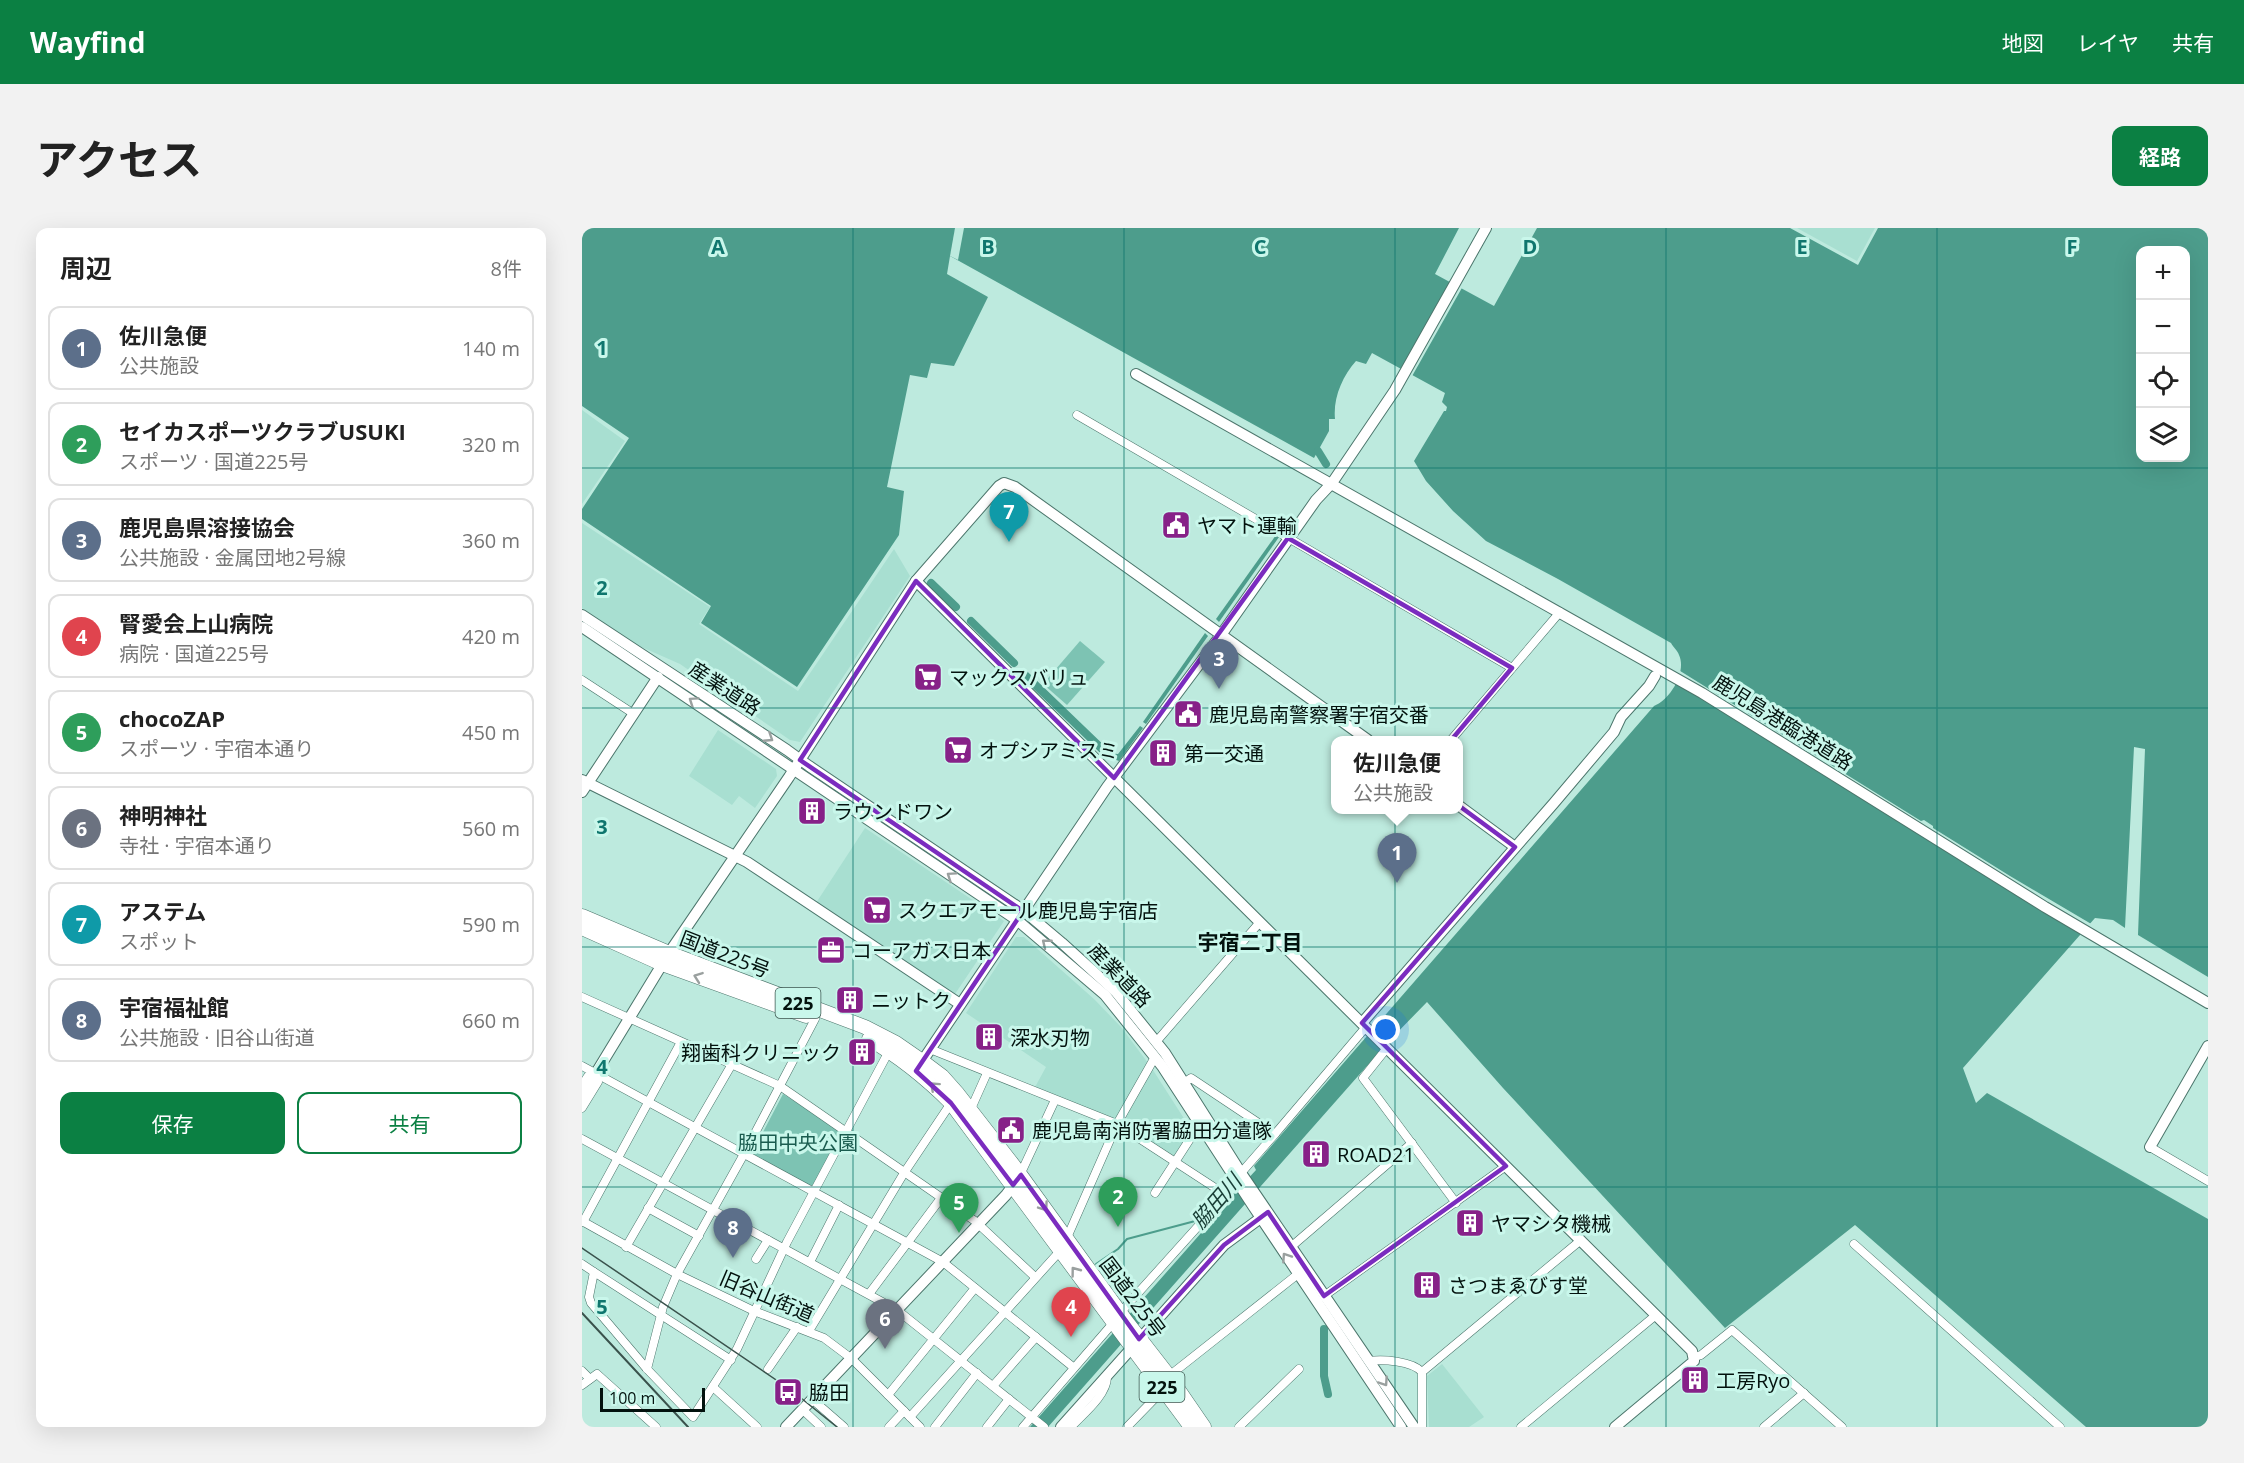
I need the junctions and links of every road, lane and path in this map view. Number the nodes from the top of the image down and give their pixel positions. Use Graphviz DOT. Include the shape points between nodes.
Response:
graph roads {
  1 [pos="1486,228"];
  2 [pos="1136,374"];
  3 [pos="1077,415"];
  4 [pos="1332,483"];
  5 [pos="1288,538"];
  6 [pos="916,581"];
  7 [pos="1560,612"];
  8 [pos="582,615"];
  9 [pos="582,627"];
  10 [pos="1221,636"];
  11 [pos="1512,668"];
  12 [pos="1655,676"];
  13 [pos="658,677"];
  14 [pos="582,680"];
  15 [pos="634,714"];
  16 [pos="1361,736"];
  17 [pos="1455,736"];
  18 [pos="797,764"];
  19 [pos="1114,778"];
  20 [pos="584,785"];
  21 [pos="1463,809"];
  22 [pos="1515,847"];
  23 [pos="734,855"];
  24 [pos="582,916"];
  25 [pos="1020,916"];
  26 [pos="1260,922"];
  27 [pos="584,932"];
  28 [pos="665,958"];
  29 [pos="582,997"];
  30 [pos="2208,1003"];
  31 [pos="960,1004"];
  32 [pos="628,1019"];
  33 [pos="815,1019"];
  34 [pos="1366,1027"];
  35 [pos="681,1042"];
  36 [pos="1156,1042"];
  37 [pos="2208,1046"];
  38 [pos="1386,1047"];
  39 [pos="889,1051"];
  40 [pos="1155,1057"];
  41 [pos="923,1060"];
  42 [pos="732,1064"];
  43 [pos="582,1066"];
  44 [pos="987,1073"];
  45 [pos="595,1074"];
  46 [pos="1184,1083"];
  47 [pos="582,1085"];
  48 [pos="780,1086"];
  49 [pos="582,1096"];
  50 [pos="1055,1100"];
  51 [pos="951,1102"];
  52 [pos="648,1103"];
  53 [pos="582,1108"];
  54 [pos="970,1111"];
  55 [pos="1117,1124"];
  56 [pos="1199,1125"];
  57 [pos="695,1128"];
  58 [pos="846,1131"];
  59 [pos="1275,1134"];
  60 [pos="582,1139"];
  61 [pos="1412,1143"];
  62 [pos="2150,1147"];
  63 [pos="744,1154"];
  64 [pos="617,1159"];
  65 [pos="1175,1161"];
  66 [pos="1506,1166"];
  67 [pos="904,1173"];
  68 [pos="1241,1178"];
  69 [pos="1017,1180"];
  70 [pos="2208,1181"];
  71 [pos="662,1183"];
  72 [pos="814,1191"];
  73 [pos="1155,1193"];
  74 [pos="1226,1195"];
  75 [pos="941,1198"];
  76 [pos="1456,1203"];
  77 [pos="839,1205"];
  78 [pos="648,1208"];
  79 [pos="713,1210"];
  80 [pos="1264,1215"];
  81 [pos="582,1222"];
  82 [pos="873,1224"];
  83 [pos="979,1224"];
  84 [pos="699,1236"];
  85 [pos="768,1240"];
  86 [pos="1581,1240"];
  87 [pos="908,1242"];
  88 [pos="1854,1244"];
  89 [pos="1063,1246"];
  90 [pos="1292,1246"];
  91 [pos="626,1247"];
  92 [pos="784,1248"];
  93 [pos="756,1259"];
  94 [pos="810,1262"];
  95 [pos="943,1262"];
  96 [pos="582,1264"];
  97 [pos="594,1272"];
  98 [pos="1298,1274"];
  99 [pos="676,1275"];
  100 [pos="1035,1277"];
  101 [pos="841,1278"];
  102 [pos="975,1288"];
  103 [pos="869,1294"];
  104 [pos="1324,1296"];
  105 [pos="897,1310"];
  106 [pos="754,1311"];
  107 [pos="1005,1312"];
  108 [pos="662,1314"];
  109 [pos="1656,1315"];
  110 [pos="1118,1319"];
  111 [pos="797,1327"];
  112 [pos="809,1331"];
  113 [pos="1036,1336"];
  114 [pos="934,1339"];
  115 [pos="1133,1340"];
  116 [pos="1695,1357"];
  117 [pos="852,1359"];
  118 [pos="731,1360"];
  119 [pos="961,1360"];
  120 [pos="1369,1361"];
  121 [pos="1073,1367"];
  122 [pos="646,1369"];
  123 [pos="1299,1369"];
  124 [pos="768,1370"];
  125 [pos="582,1371"];
  126 [pos="1422,1372"];
  127 [pos="977,1373"];
  128 [pos="1107,1376"];
  129 [pos="590,1379"];
  130 [pos="1166,1383"];
  131 [pos="582,1385"];
  132 [pos="993,1386"];
  133 [pos="713,1387"];
  134 [pos="1804,1393"];
  135 [pos="888,1395"];
  136 [pos="1009,1399"];
  137 [pos="813,1400"];
  138 [pos="802,1410"];
  139 [pos="907,1414"];
  140 [pos="1033,1418"];
  141 [pos="1619,1426"];
  142 [pos="656,1427"];
  143 [pos="757,1427"];
  144 [pos="786,1427"];
  145 [pos="821,1427"];
  146 [pos="844,1427"];
  147 [pos="889,1427"];
  148 [pos="920,1427"];
  149 [pos="935,1427"];
  150 [pos="987,1427"];
  151 [pos="1023,1427"];
  152 [pos="1044,1427"];
  153 [pos="1061,1427"];
  154 [pos="1071,1427"];
  155 [pos="1126,1427"];
  156 [pos="1191,1427"];
  157 [pos="1204,1427"];
  158 [pos="1239,1427"];
  159 [pos="1401,1427"];
  160 [pos="1414,1427"];
  161 [pos="1422,1427"];
  162 [pos="1521,1427"];
  163 [pos="1764,1427"];
  164 [pos="1842,1427"];
  165 [pos="2060,1427"];
  1 -- 4 [label="street" via="1399,383"];
  2 -- 4 [label="street, 鹿児島港臨港道路"];
  3 -- 5 [label="street"];
  4 -- 5 [label="street"];
  4 -- 7 [label="street, 鹿児島港臨港道路"];
  5 -- 10 [label="street"];
  5 -- 11 [label="street"];
  6 -- 10 [label="street" via="1004,483 1015,487"];
  6 -- 18 [label="street"];
  6 -- 19 [label="street"];
  7 -- 11 [label="street"];
  7 -- 30 [label="street, 鹿児島港臨港道路" via="1745,719 1970,861"];
  8 -- 18 [label="street, 産業道路, one-way"];
  9 -- 13 [label="street, 産業道路"];
  10 -- 16 [label="street"];
  10 -- 19 [label="street"];
  11 -- 17 [label="street"];
  12 -- 22 [label="street" via="1621,717 1614,732"];
  13 -- 15 [label="street"];
  18 -- 13 [label="street, 産業道路, one-way"];
  14 -- 15 [label="street"];
  15 -- 20 [label="street"];
  18 -- 23 [label="street"];
  18 -- 25 [label="street, 産業道路"];
  19 -- 25 [label="street"];
  19 -- 26 [label="street"];
  20 -- 23 [label="street"];
  21 -- 22 [label="street"];
  22 -- 34 [label="street"];
  23 -- 28 [label="street"];
  23 -- 31 [label="street"];
  24 -- 28 [label="highway, 国道225号 / 225"];
  25 -- 31 [label="street"];
  25 -- 36 [label="street, 産業道路" via="1062,943 1116,992"];
  40 -- 25 [label="street, 産業道路, one-way" via="1105,995"];
  26 -- 34 [label="street"];
  26 -- 36 [label="street"];
  27 -- 28 [label="highway, 国道225号 / 225"];
  28 -- 32 [label="street"];
  33 -- 28 [label="highway, 国道225号 / 225, one-way"];
  28 -- 41 [label="highway, 国道225号 / 225" via="866,1028"];
  29 -- 32 [label="street"];
  31 -- 41 [label="street"];
  32 -- 35 [label="street"];
  32 -- 45 [label="street"];
  33 -- 39 [label="highway, 国道225号 / 225" via="861,1035"];
  33 -- 48 [label="street"];
  34 -- 38 [label="street"];
  34 -- 59 [label="street"];
  35 -- 42 [label="street"];
  35 -- 52 [label="street"];
  36 -- 46 [label="street, 産業道路"];
  37 -- 62 [label="street"];
  38 -- 61 [label="street" via="1363,1078"];
  38 -- 66 [label="street"];
  39 -- 41 [label="highway, 国道225号 / 225"];
  39 -- 58 [label="street"];
  40 -- 55 [label="street"];
  40 -- 56 [label="street, 産業道路"];
  41 -- 44 [label="street"];
  51 -- 41 [label="highway, 国道225号 / 225, one-way"];
  41 -- 54 [label="highway, 国道225号 / 225" via="942,1076"];
  42 -- 48 [label="street"];
  42 -- 57 [label="street"];
  43 -- 45 [label="street"];
  44 -- 50 [label="street"];
  44 -- 54 [label="street"];
  45 -- 47 [label="street"];
  45 -- 49 [label="street"];
  45 -- 52 [label="street"];
  45 -- 53 [label="street" via="598,1082"];
  46 -- 59 [label="street" via="1191,1078"];
  46 -- 68 [label="street, 産業道路"];
  48 -- 58 [label="street"];
  48 -- 63 [label="street"];
  50 -- 55 [label="street"];
  50 -- 69 [label="street"];
  51 -- 67 [label="street"];
  51 -- 69 [label="highway, 国道225号 / 225"];
  52 -- 57 [label="street"];
  52 -- 64 [label="street"];
  54 -- 69 [label="highway, 国道225号 / 225"];
  55 -- 65 [label="street"];
  55 -- 89 [label="street"];
  56 -- 65 [label="street"];
  56 -- 68 [label="street, 産業道路"];
  57 -- 63 [label="street"];
  57 -- 71 [label="street"];
  58 -- 67 [label="street"];
  58 -- 72 [label="street"];
  59 -- 68 [label="street"];
  60 -- 64 [label="street"];
  61 -- 76 [label="street"];
  61 -- 90 [label="street"];
  62 -- 70 [label="street"];
  63 -- 72 [label="street"];
  63 -- 79 [label="street"];
  64 -- 71 [label="street"];
  64 -- 81 [label="street"];
  65 -- 73 [label="street"];
  65 -- 74 [label="street"];
  66 -- 76 [label="street"];
  66 -- 86 [label="street"];
  67 -- 75 [label="street"];
  67 -- 82 [label="street"];
  68 -- 74 [label="street"];
  68 -- 80 [label="street, 産業道路"];
  69 -- 83 [label="street"];
  69 -- 89 [label="highway, 国道225号 / 225"];
  71 -- 78 [label="street"];
  71 -- 79 [label="street"];
  72 -- 77 [label="street"];
  72 -- 92 [label="street"];
  74 -- 110 [label="street"];
  75 -- 83 [label="street"];
  75 -- 87 [label="street"];
  76 -- 104 [label="street"];
  77 -- 82 [label="street"];
  77 -- 94 [label="street"];
  78 -- 84 [label="street"];
  78 -- 91 [label="street"];
  79 -- 84 [label="street"];
  79 -- 85 [label="street"];
  80 -- 90 [label="street, 産業道路"];
  98 -- 80 [label="street, 産業道路, one-way"];
  80 -- 115 [label="street" via="1224,1245"];
  81 -- 91 [label="street, 旧谷山街道"];
  82 -- 87 [label="street"];
  82 -- 101 [label="street"];
  83 -- 95 [label="street"];
  83 -- 100 [label="street"];
  84 -- 99 [label="street"];
  85 -- 92 [label="street"];
  85 -- 93 [label="street"];
  86 -- 109 [label="street"];
  86 -- 126 [label="street"];
  87 -- 95 [label="street"];
  87 -- 103 [label="street"];
  88 -- 165 [label="street"];
  89 -- 100 [label="street"];
  89 -- 110 [label="highway, 国道225号 / 225"];
  90 -- 104 [label="street, 産業道路"];
  91 -- 99 [label="street, 旧谷山街道"];
  92 -- 94 [label="street"];
  92 -- 106 [label="street"];
  94 -- 101 [label="street"];
  95 -- 102 [label="street"];
  95 -- 105 [label="street"];
  96 -- 97 [label="street"];
  97 -- 108 [label="street"];
  97 -- 122 [label="street" via="591,1304"];
  98 -- 130 [label="street"];
  98 -- 159 [label="street, 産業道路"];
  99 -- 106 [label="street, 旧谷山街道"];
  99 -- 108 [label="street"];
  100 -- 107 [label="street"];
  101 -- 103 [label="street"];
  101 -- 112 [label="street"];
  102 -- 107 [label="street"];
  102 -- 114 [label="street"];
  103 -- 105 [label="street"];
  104 -- 120 [label="street, 産業道路"];
  105 -- 114 [label="street"];
  105 -- 117 [label="street"];
  106 -- 111 [label="street, 旧谷山街道"];
  106 -- 118 [label="street"];
  107 -- 113 [label="street"];
  107 -- 119 [label="street"];
  108 -- 118 [label="street"];
  108 -- 122 [label="street"];
  109 -- 116 [label="street"];
  109 -- 162 [label="street"];
  110 -- 115 [label="highway, 国道225号 / 225"];
  110 -- 121 [label="street"];
  111 -- 112 [label="street, 旧谷山街道"];
  111 -- 124 [label="street"];
  112 -- 117 [label="street, 旧谷山街道"];
  113 -- 121 [label="street"];
  113 -- 132 [label="street"];
  114 -- 119 [label="street"];
  114 -- 135 [label="street"];
  115 -- 128 [label="street"];
  115 -- 130 [label="highway, 国道225号 / 225"];
  116 -- 134 [label="street" via="1732,1330"];
  116 -- 141 [label="street"];
  117 -- 135 [label="street, 旧谷山街道"];
  117 -- 137 [label="street"];
  118 -- 133 [label="street"];
  119 -- 127 [label="street"];
  119 -- 139 [label="street"];
  120 -- 126 [label="street" via="1416,1366"];
  120 -- 160 [label="street, 産業道路, one-way"];
  121 -- 140 [label="street"];
  122 -- 133 [label="street" via="693,1417"];
  123 -- 158 [label="street"];
  125 -- 129 [label="street"];
  126 -- 161 [label="street"];
  127 -- 132 [label="street"];
  127 -- 149 [label="street"];
  128 -- 153 [label="street"];
  128 -- 154 [label="street" via="1098,1396"];
  129 -- 131 [label="street"];
  129 -- 142 [label="street" via="597,1374"];
  130 -- 155 [label="street"];
  130 -- 156 [label="highway, 国道225号 / 225"];
  130 -- 157 [label="highway, 国道225号 / 225"];
  132 -- 136 [label="street"];
  133 -- 143 [label="street"];
  134 -- 163 [label="street"];
  134 -- 164 [label="street"];
  135 -- 139 [label="street, 旧谷山街道"];
  136 -- 140 [label="street"];
  136 -- 150 [label="street"];
  137 -- 138 [label="street"];
  137 -- 146 [label="street"];
  138 -- 144 [label="street"];
  138 -- 145 [label="street"];
  139 -- 147 [label="street"];
  139 -- 148 [label="street, 旧谷山街道"];
  140 -- 151 [label="street"];
  140 -- 152 [label="street"];
}
